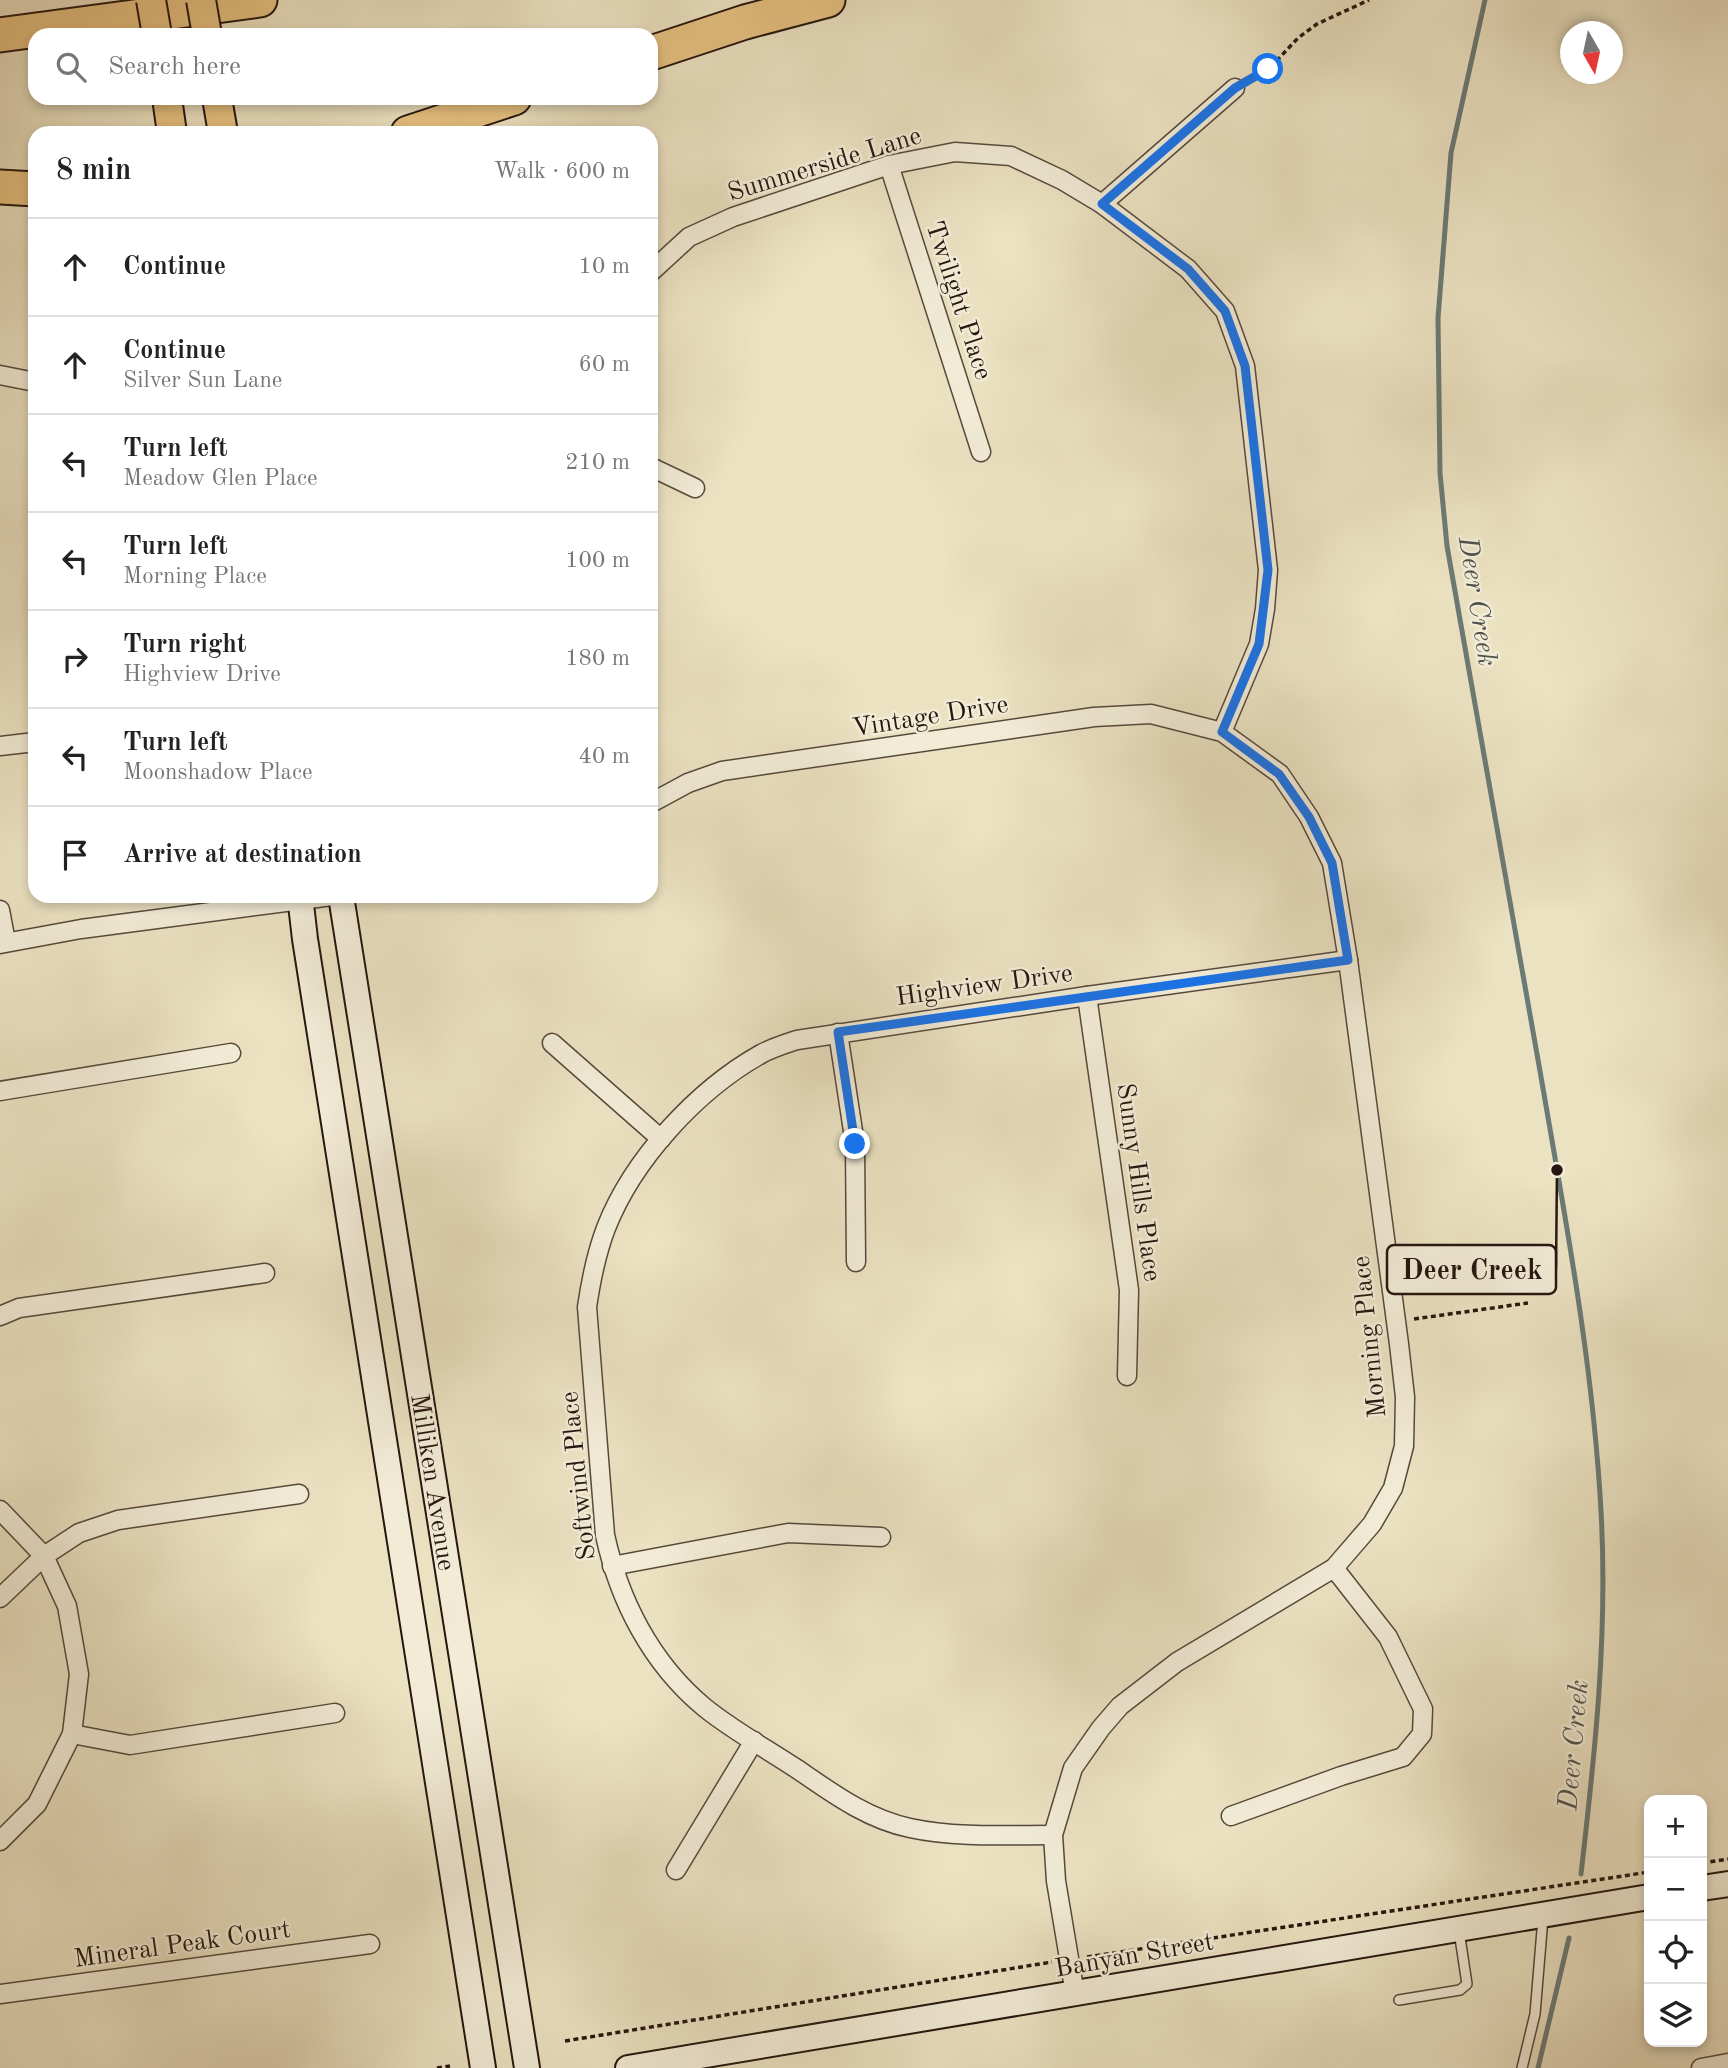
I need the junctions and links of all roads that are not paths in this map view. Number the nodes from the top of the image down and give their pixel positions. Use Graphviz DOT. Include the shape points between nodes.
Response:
graph roads {
  1 [pos="151,0"];
  2 [pos="201,0"];
  3 [pos="260,0"];
  4 [pos="828,0"];
  5 [pos="52,28"];
  6 [pos="156,28"];
  7 [pos="206,28"];
  8 [pos="28,31"];
  9 [pos="0,35"];
  10 [pos="658,51"];
  11 [pos="1235,88"];
  12 [pos="169,105"];
  13 [pos="218,105"];
  14 [pos="493,105"];
  15 [pos="171,126"];
  16 [pos="222,126"];
  17 [pos="429,126"];
  18 [pos="889,165"];
  19 [pos="0,187"];
  20 [pos="28,189"];
  21 [pos="1102,204"];
  22 [pos="658,266"];
  23 [pos="0,375"];
  24 [pos="28,381"];
  25 [pos="981,452"];
  26 [pos="658,470"];
  27 [pos="695,488"];
  28 [pos="1222,732"];
  29 [pos="28,742"];
  30 [pos="0,746"];
  31 [pos="658,799"];
  32 [pos="266,903"];
  33 [pos="302,903"];
  34 [pos="342,903"];
  35 [pos="0,910"];
  36 [pos="3,943"];
  37 [pos="1348,960"];
  38 [pos="1087,996"];
  39 [pos="838,1032"];
  40 [pos="552,1043"];
  41 [pos="231,1053"];
  42 [pos="0,1091"];
  43 [pos="661,1139"];
  44 [pos="856,1262"];
  45 [pos="265,1273"];
  46 [pos="0,1316"];
  47 [pos="1127,1376"];
  48 [pos="299,1494"];
  49 [pos="0,1510"];
  50 [pos="881,1537"];
  51 [pos="44,1556"];
  52 [pos="612,1566"];
  53 [pos="1334,1568"];
  54 [pos="0,1598"];
  55 [pos="335,1713"];
  56 [pos="72,1734"];
  57 [pos="754,1741"];
  58 [pos="1231,1816"];
  59 [pos="1053,1835"];
  60 [pos="0,1841"];
  61 [pos="676,1870"];
  62 [pos="1728,1884"];
  63 [pos="1707,1887"];
  64 [pos="1644,1898"];
  65 [pos="1543,1915"];
  66 [pos="1459,1929"];
  67 [pos="370,1944"];
  68 [pos="0,1994"];
  69 [pos="1075,1994"];
  70 [pos="1399,2000"];
  71 [pos="1728,2063"];
  72 [pos="483,2068"];
  73 [pos="527,2068"];
  74 [pos="628,2068"];
  75 [pos="1522,2068"];
  76 [pos="1701,2068"];
  1 -- 6 [label="main road, bridge"];
  2 -- 7 [label="main road, bridge"];
  3 -- 5 [label="highway"];
  4 -- 10 [label="highway"];
  8 -- 9 [label="highway"];
  11 -- 21 [label="street"];
  12 -- 15 [label="main road"];
  13 -- 16 [label="main road"];
  14 -- 17 [label="highway"];
  18 -- 21 [label="street, Summerside Lane" via="955,152 1011,156"];
  18 -- 22 [label="street, Summerside Lane" via="733,217 689,237"];
  18 -- 25 [label="street, Twilight Place"];
  19 -- 20 [label="highway"];
  21 -- 28 [label="street, Summerside Lane" via="1188,269 1225,311 1245,366 1268,570 1259,644"];
  23 -- 24 [label="street"];
  26 -- 27 [label="street"];
  28 -- 31 [label="street, Vintage Drive" via="1152,714 1094,717 722,771"];
  28 -- 37 [label="street, Morning Place" via="1279,774 1309,817 1332,863"];
  29 -- 30 [label="street"];
  32 -- 36 [label="street"];
  33 -- 72 [label="main road, Milliken Avenue"];
  34 -- 73 [label="main road, Milliken Avenue"];
  35 -- 36 [label="street"];
  37 -- 38 [label="street, Highview Drive"];
  37 -- 53 [label="street, Morning Place" via="1405,1396 1404,1446 1393,1488 1372,1524"];
  38 -- 39 [label="street, Highview Drive"];
  38 -- 47 [label="street, Sunny Hills Place" via="1129,1290"];
  39 -- 43 [label="street, Highview Drive" via="763,1053 702,1097"];
  39 -- 44 [label="street" via="855,1144"];
  40 -- 43 [label="street"];
  41 -- 42 [label="street"];
  43 -- 52 [label="street, Softwind Place" via="629,1180 606,1228 592,1270 587,1307 605,1535"];
  45 -- 46 [label="street" via="19,1308"];
  48 -- 51 [label="street" via="118,1520 79,1533"];
  49 -- 51 [label="street"];
  50 -- 52 [label="street" via="788,1533"];
  51 -- 54 [label="street"];
  51 -- 56 [label="street" via="67,1606 79,1674"];
  52 -- 57 [label="street, Softwind Place" via="636,1623 663,1666 704,1707"];
  53 -- 58 [label="street" via="1388,1637 1423,1709 1422,1734 1403,1757"];
  53 -- 59 [label="street, Morning Place" via="1177,1662 1120,1706 1073,1768"];
  55 -- 56 [label="street" via="130,1745"];
  56 -- 60 [label="street" via="37,1804"];
  57 -- 59 [label="street, Softwind Place" via="872,1816 910,1829"];
  57 -- 61 [label="street"];
  59 -- 69 [label="street, Morning Place"];
  62 -- 63 [label="main road"];
  64 -- 65 [label="main road, Banyan Street"];
  65 -- 66 [label="main road, Banyan Street"];
  65 -- 75 [label="lane" via="1535,2014"];
  66 -- 69 [label="main road, Banyan Street"];
  66 -- 70 [label="lane" via="1465,1987"];
  67 -- 68 [label="street, Mineral Peak Court"];
  69 -- 74 [label="main road, Banyan Street"];
  71 -- 76 [label="street"];
}
